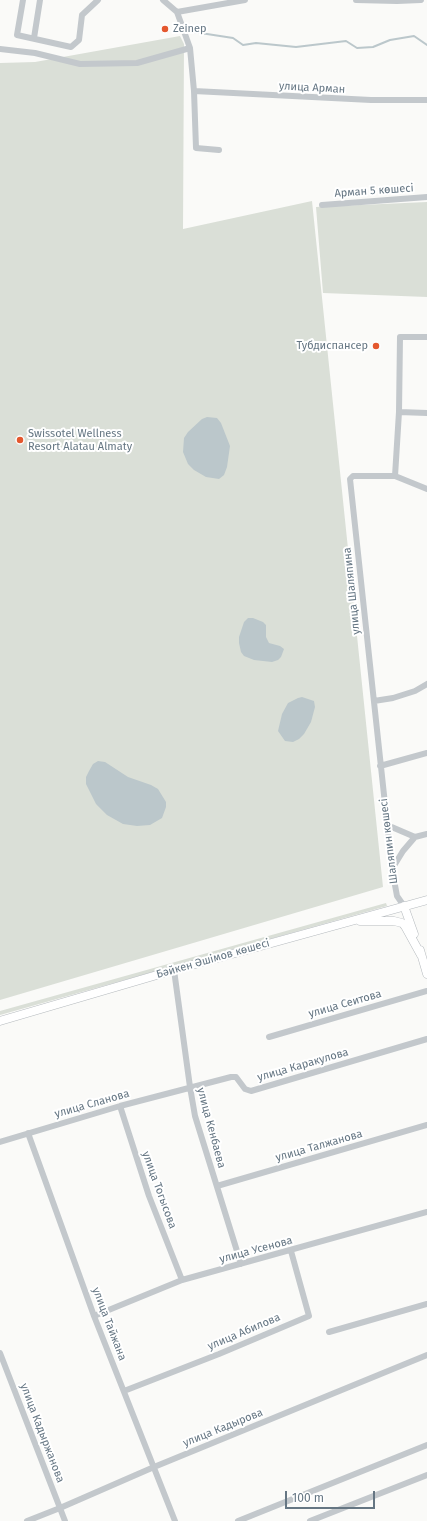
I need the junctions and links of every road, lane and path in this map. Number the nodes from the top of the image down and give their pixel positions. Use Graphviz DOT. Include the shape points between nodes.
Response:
graph roads {
  1 [pos="23,0"];
  2 [pos="40,0"];
  3 [pos="98,0"];
  4 [pos="163,0"];
  5 [pos="245,0"];
  6 [pos="356,0"];
  7 [pos="421,0"];
  8 [pos="177,12"];
  9 [pos="34,38"];
  10 [pos="190,48"];
  11 [pos="0,49"];
  12 [pos="196,91"];
  13 [pos="427,100"];
  14 [pos="219,150"];
  15 [pos="427,198"];
  16 [pos="322,205"];
  17 [pos="427,337"];
  18 [pos="399,412"];
  19 [pos="427,413"];
  20 [pos="395,476"];
  21 [pos="427,489"];
  22 [pos="427,684"];
  23 [pos="374,701"];
  24 [pos="427,753"];
  25 [pos="380,766"];
  26 [pos="387,825"];
  27 [pos="427,834"];
  28 [pos="415,837"];
  29 [pos="392,868"];
  30 [pos="427,900"];
  31 [pos="404,906"];
  32 [pos="347,921"];
  33 [pos="424,954"];
  34 [pos="174,970"];
  35 [pos="427,974"];
  36 [pos="427,991"];
  37 [pos="0,1021"];
  38 [pos="269,1037"];
  39 [pos="427,1039"];
  40 [pos="190,1087"];
  41 [pos="120,1106"];
  42 [pos="427,1125"];
  43 [pos="28,1133"];
  44 [pos="0,1142"];
  45 [pos="217,1186"];
  46 [pos="427,1212"];
  47 [pos="291,1251"];
  48 [pos="241,1264"];
  49 [pos="182,1280"];
  50 [pos="427,1304"];
  51 [pos="94,1316"];
  52 [pos="329,1332"];
  53 [pos="0,1353"];
  54 [pos="427,1356"];
  55 [pos="124,1391"];
  56 [pos="427,1445"];
  57 [pos="154,1467"];
  58 [pos="427,1475"];
  59 [pos="60,1508"];
  60 [pos="27,1521"];
  61 [pos="65,1521"];
  62 [pos="175,1521"];
  63 [pos="238,1521"];
  64 [pos="310,1521"];
  1 -- 9 [label="street" via="17,35"];
  2 -- 9 [label="street"];
  3 -- 9 [label="street" via="82,15 79,40 71,47"];
  4 -- 8 [label="street"];
  5 -- 8 [label="street"];
  6 -- 7 [label="street"];
  8 -- 10 [label="street"];
  10 -- 11 [label="street" via="137,63 80,64 35,53"];
  10 -- 12 [label="street"];
  12 -- 13 [label="street, улица Арман" via="371,100"];
  12 -- 14 [label="street" via="196,148"];
  15 -- 16 [label="street, Арман 5 көшесі"];
  17 -- 18 [label="street" via="400,337"];
  18 -- 19 [label="street"];
  18 -- 20 [label="street"];
  20 -- 21 [label="street"];
  20 -- 23 [label="street, улица Шаляпина" via="354,476 350,479"];
  22 -- 23 [label="street" via="393,698"];
  23 -- 25 [label="street, Шаляпин көшесі"];
  24 -- 25 [label="street"];
  25 -- 26 [label="street, Шаляпин көшесі"];
  26 -- 28 [label="street"];
  26 -- 29 [label="street, Шаляпин көшесі"];
  27 -- 28 [label="street"];
  28 -- 29 [label="street"];
  29 -- 31 [label="street, Шаляпин көшесі" via="397,896"];
  30 -- 31 [label="main road, Бәйкен Әшімов көшесі"];
  31 -- 32 [label="main road, Бәйкен Әшімов көшесі"];
  31 -- 33 [label="main road, Шаляпин көшесі"];
  32 -- 33 [label="main road" via="398,921 405,926"];
  32 -- 34 [label="main road, Бәйкен Әшімов көшесі"];
  33 -- 35 [label="main road, Шаляпин көшесі"];
  34 -- 37 [label="main road, Бәйкен Әшімов көшесі"];
  34 -- 40 [label="street, улица Кенбаева"];
  36 -- 38 [label="street, улица Сеитова"];
  39 -- 40 [label="street, улица Каракулова" via="251,1091 245,1089 236,1077"];
  40 -- 41 [label="street, улица Сланова"];
  40 -- 45 [label="street, улица Кенбаева" via="195,1116"];
  41 -- 43 [label="street, улица Сланова"];
  41 -- 49 [label="street, улица Тогысова" via="149,1196"];
  42 -- 45 [label="street, улица Талжанова"];
  43 -- 44 [label="street, улица Сланова"];
  43 -- 51 [label="street, улица Тайжана"];
  45 -- 48 [label="street, улица Кенбаева"];
  46 -- 47 [label="street, улица Усенова"];
  47 -- 48 [label="street, улица Усенова"];
  47 -- 55 [label="street, улица Абилова" via="309,1316"];
  48 -- 49 [label="street, улица Усенова"];
  49 -- 51 [label="street, улица Усенова"];
  50 -- 52 [label="street"];
  51 -- 55 [label="street, улица Тайжана"];
  53 -- 59 [label="street, улица Кадыржанова"];
  54 -- 57 [label="street, улица Кадырова"];
  55 -- 57 [label="street, улица Тайжана"];
  56 -- 63 [label="street"];
  57 -- 59 [label="street, улица Кадырова"];
  57 -- 62 [label="street, улица Тайжана"];
  58 -- 64 [label="street"];
  59 -- 60 [label="street, улица Кадырова"];
  59 -- 61 [label="street, улица Кадыржанова"];
}
